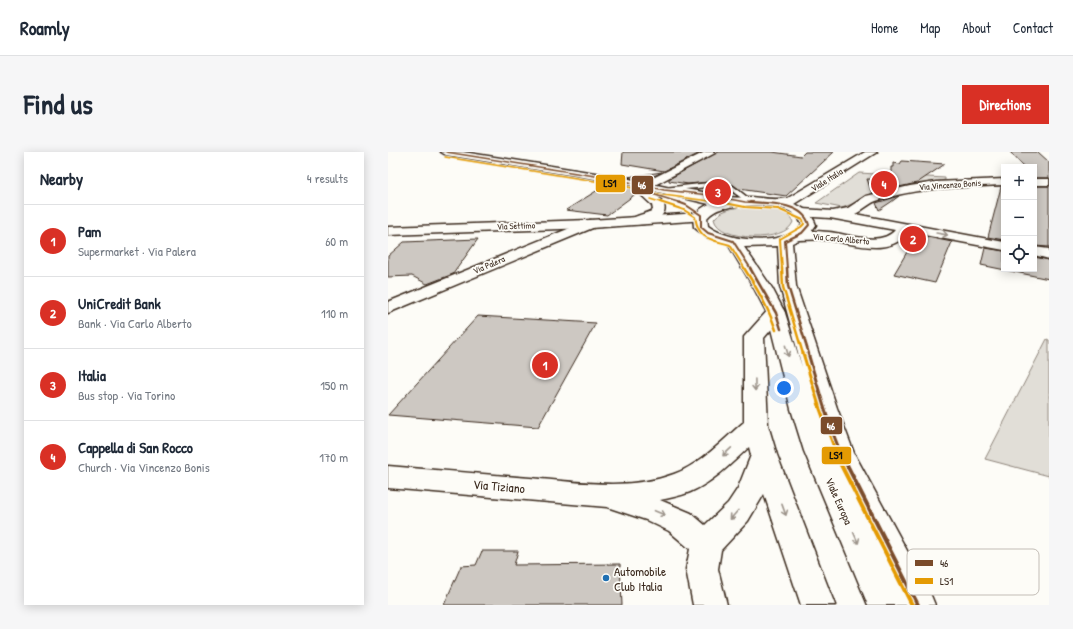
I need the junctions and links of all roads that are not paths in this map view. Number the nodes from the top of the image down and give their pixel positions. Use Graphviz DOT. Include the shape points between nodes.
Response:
graph roads {
  1 [pos="450,152"];
  2 [pos="712,152"];
  3 [pos="872,152"];
  4 [pos="880,152"];
  5 [pos="1001,182"];
  6 [pos="1037,182"];
  7 [pos="1049,182"];
  8 [pos="645,188"];
  9 [pos="664,190"];
  10 [pos="747,201"];
  11 [pos="726,204"];
  12 [pos="779,204"];
  13 [pos="800,212"];
  14 [pos="830,214"];
  15 [pos="701,220"];
  16 [pos="640,221"];
  17 [pos="590,224"];
  18 [pos="904,227"];
  19 [pos="388,231"];
  20 [pos="791,238"];
  21 [pos="733,242"];
  22 [pos="1001,245"];
  23 [pos="1037,252"];
  24 [pos="1049,254"];
  25 [pos="388,308"];
  26 [pos="776,313"];
  27 [pos="756,425"];
  28 [pos="764,455"];
  29 [pos="388,477"];
  30 [pos="610,496"];
  31 [pos="706,544"];
  32 [pos="907,583"];
  33 [pos="913,595"];
  34 [pos="710,605"];
  35 [pos="818,605"];
  36 [pos="885,605"];
  37 [pos="918,605"];
  1 -- 8 [label="main road"];
  2 -- 8 [label="main road"];
  3 -- 12 [label="main road, Viale Italia" via="792,201"];
  4 -- 13 [label="main road, Viale Italia" via="825,189"];
  5 -- 14 [label="main road, Via Vincenzo Bonis" via="936,185 910,189 870,199 852,211"];
  6 -- 7 [label="main road"];
  8 -- 9 [label="main road"];
  8 -- 15 [label="main road, Via Carlo Alberto" via="686,205"];
  8 -- 16 [label="main road" via="660,207 655,215"];
  9 -- 10 [label="lane"];
  9 -- 10 [label="lane" via="709,185 730,187"];
  9 -- 11 [label="main road"];
  10 -- 11 [label="main road"];
  10 -- 12 [label="main road"];
  11 -- 15 [label="main road" via="712,208"];
  12 -- 13 [label="main road, Via Carlo Alberto"];
  13 -- 14 [label="main road, Via Carlo Alberto"];
  13 -- 20 [label="main road" via="809,221 809,225 807,229"];
  14 -- 18 [label="main road, Via Carlo Alberto"];
  15 -- 16 [label="main road, Via Settimo"];
  15 -- 21 [label="main road, Via Carlo Alberto" via="708,233"];
  16 -- 17 [label="main road, Via Settimo"];
  17 -- 19 [label="main road, Via Settimo"];
  17 -- 25 [label="main road, Via Palera"];
  18 -- 20 [label="main road, Via Carlo Alberto" via="893,239 882,241 859,241 829,236"];
  18 -- 22 [label="main road, Via Carlo Alberto, one-way"];
  20 -- 21 [label="main road, Via Carlo Alberto" via="768,243"];
  20 -- 32 [label="main road, Viale Europa" via="788,286 825,408 841,453"];
  21 -- 26 [label="main road, Viale Europa"];
  23 -- 24 [label="main road"];
  26 -- 27 [label="main road, one-way" via="754,337"];
  26 -- 36 [label="main road, Viale Europa, one-way" via="817,451"];
  27 -- 28 [label="main road"];
  27 -- 30 [label="main road, Via Tiziano, one-way" via="721,458 680,484 649,492"];
  28 -- 31 [label="main road, one-way" via="750,493 738,512"];
  28 -- 35 [label="main road, one-way"];
  29 -- 30 [label="main road, Via Tiziano"];
  30 -- 31 [label="main road, Via Tiziano, one-way" via="680,522"];
  31 -- 34 [label="main road" via="702,569"];
  33 -- 37 [label="main road, Viale Europa"];
}
